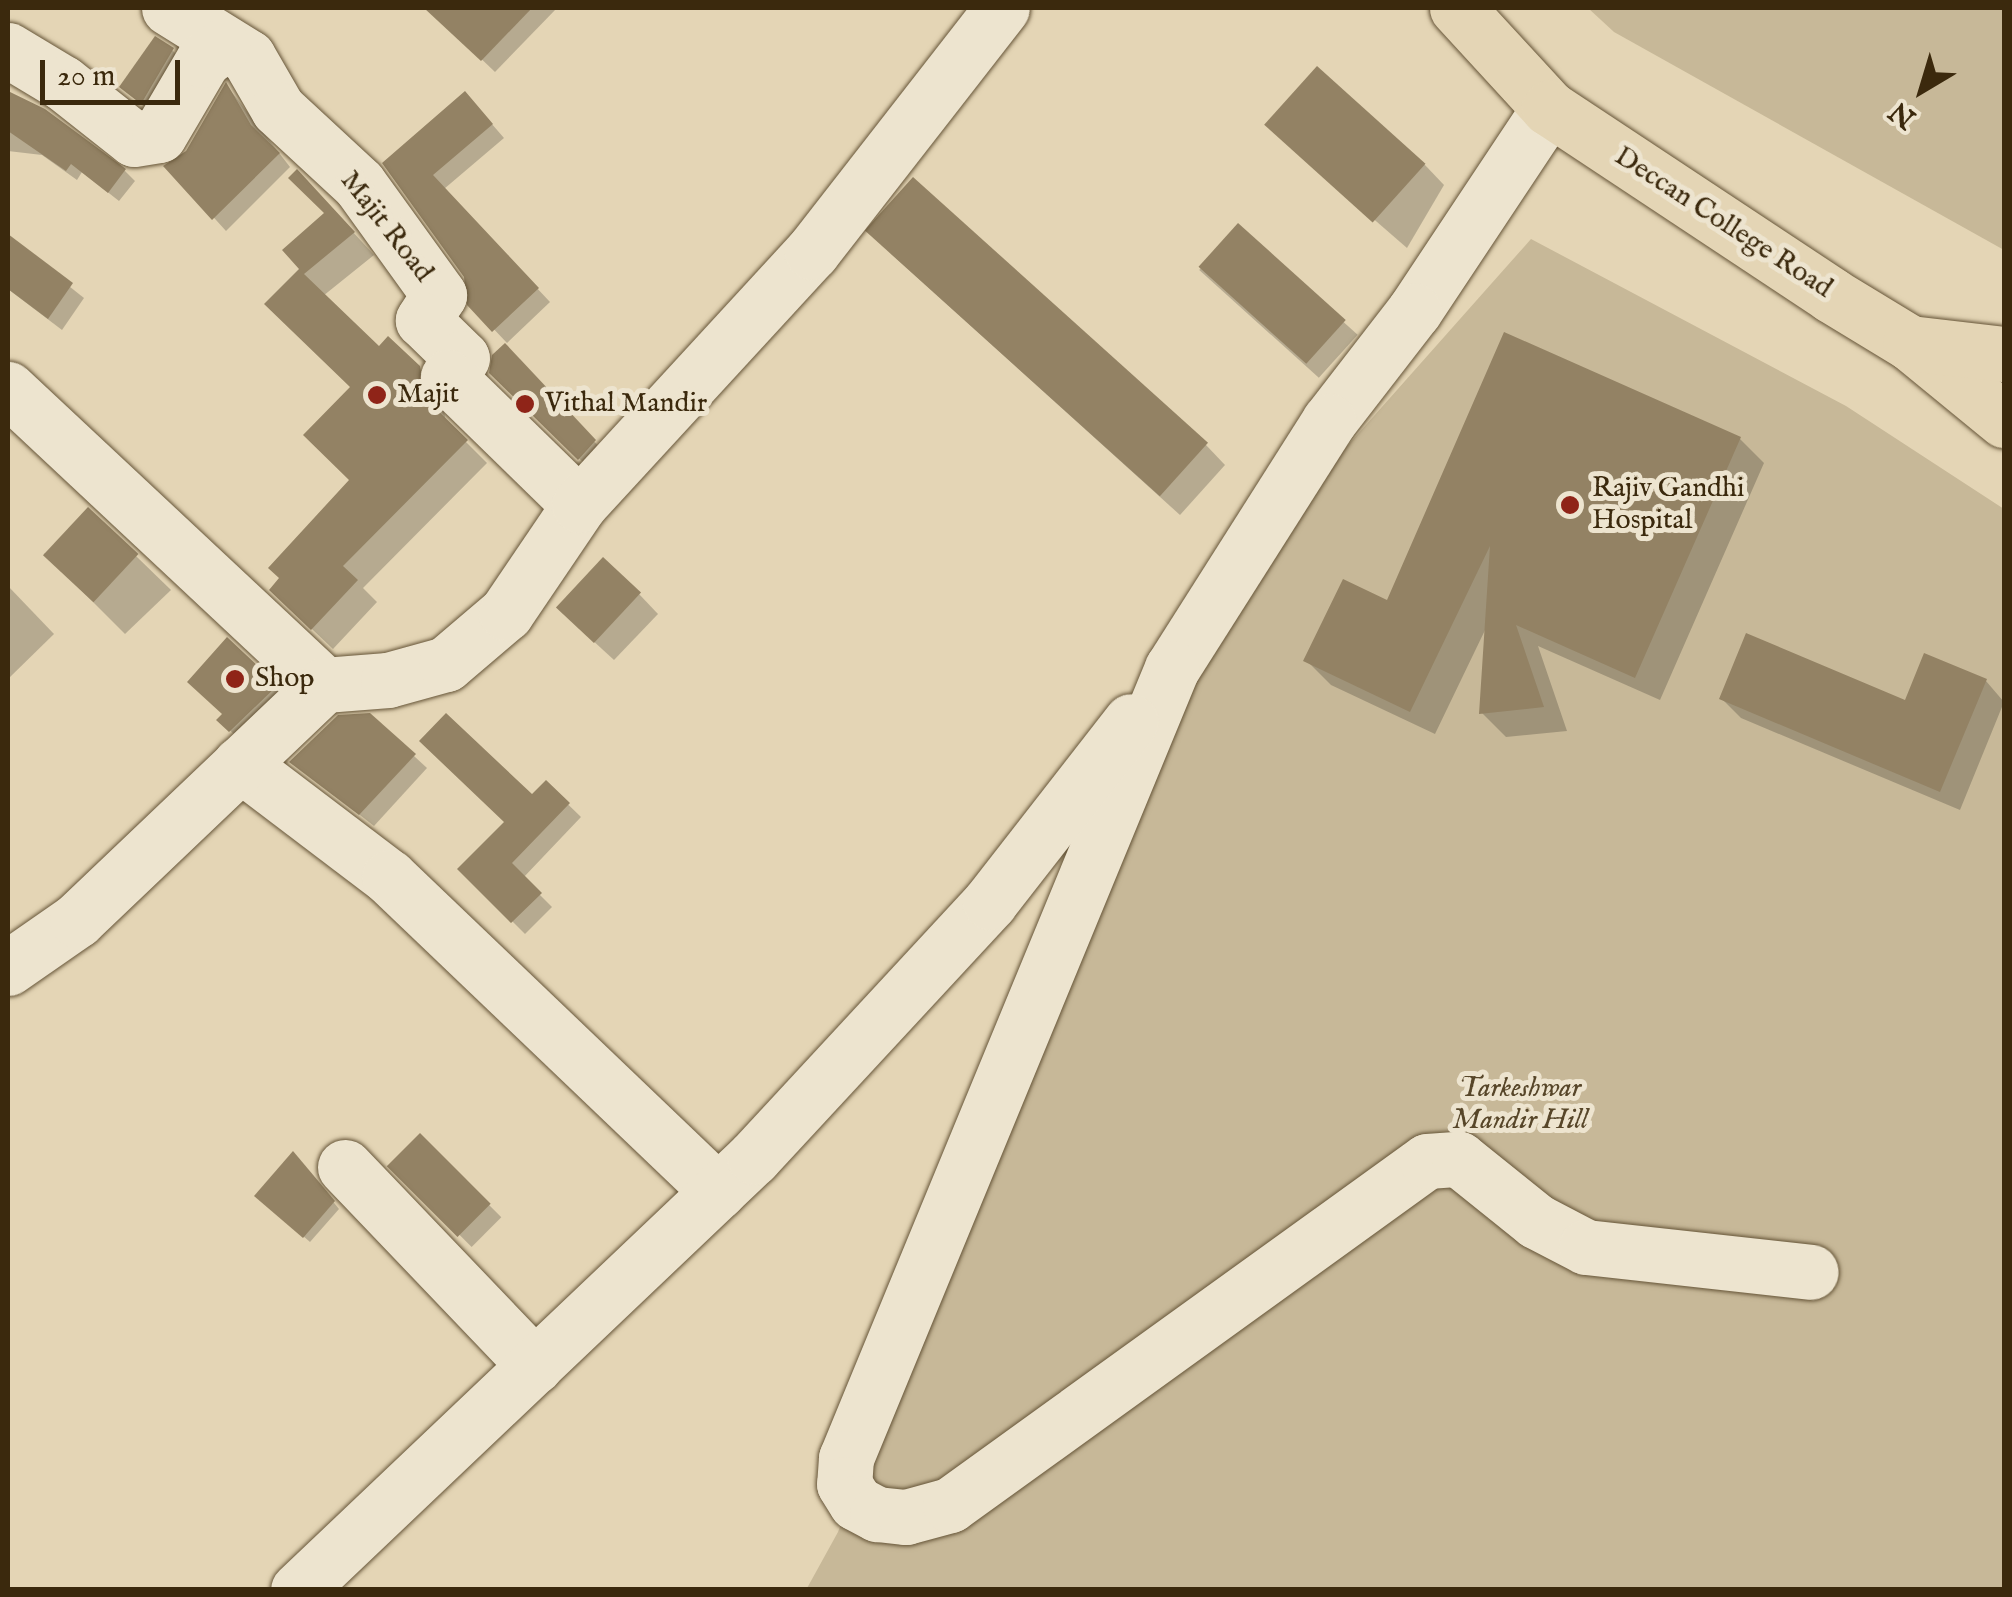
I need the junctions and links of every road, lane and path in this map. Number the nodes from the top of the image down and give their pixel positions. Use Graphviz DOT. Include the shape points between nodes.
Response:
graph roads {
  1 [pos="169,8"];
  2 [pos="1002,8"];
  3 [pos="1457,8"];
  4 [pos="222,46"];
  5 [pos="8,50"];
  6 [pos="1549,108"];
  7 [pos="1910,342"];
  8 [pos="2004,354"];
  9 [pos="8,388"];
  10 [pos="2004,420"];
  11 [pos="578,505"];
  12 [pos="1172,668"];
  13 [pos="324,685"];
  14 [pos="240,764"];
  15 [pos="8,968"];
  16 [pos="345,1167"];
  17 [pos="718,1191"];
  18 [pos="1811,1272"];
  19 [pos="535,1366"];
  20 [pos="298,1590"];
  1 -- 4 [label="street, Majit Road"];
  2 -- 11 [label="street" via="812,252"];
  3 -- 6 [label="main road, Deccan College Road"];
  4 -- 5 [label="street" via="203,60 159,135 134,140 63,83"];
  4 -- 11 [label="street, Majit Road" via="248,57 278,109 359,184 438,295 423,320 462,358 448,377"];
  6 -- 7 [label="main road, Deccan College Road"];
  6 -- 12 [label="street" via="1414,311 1329,421"];
  7 -- 8 [label="main road"];
  7 -- 10 [label="main road, Deccan College Road"];
  9 -- 13 [label="street"];
  11 -- 13 [label="street" via="506,613 446,664 388,680"];
  12 -- 17 [label="street" via="990,902"];
  12 -- 18 [label="street" via="846,1458 844,1484 856,1503 906,1517 950,1505 989,1482 1427,1161 1459,1159 1536,1222 1586,1248"];
  13 -- 14 [label="street"];
  14 -- 15 [label="street" via="77,920"];
  14 -- 17 [label="street" via="389,876"];
  16 -- 19 [label="street"];
  17 -- 19 [label="street"];
  19 -- 20 [label="street"];
}
